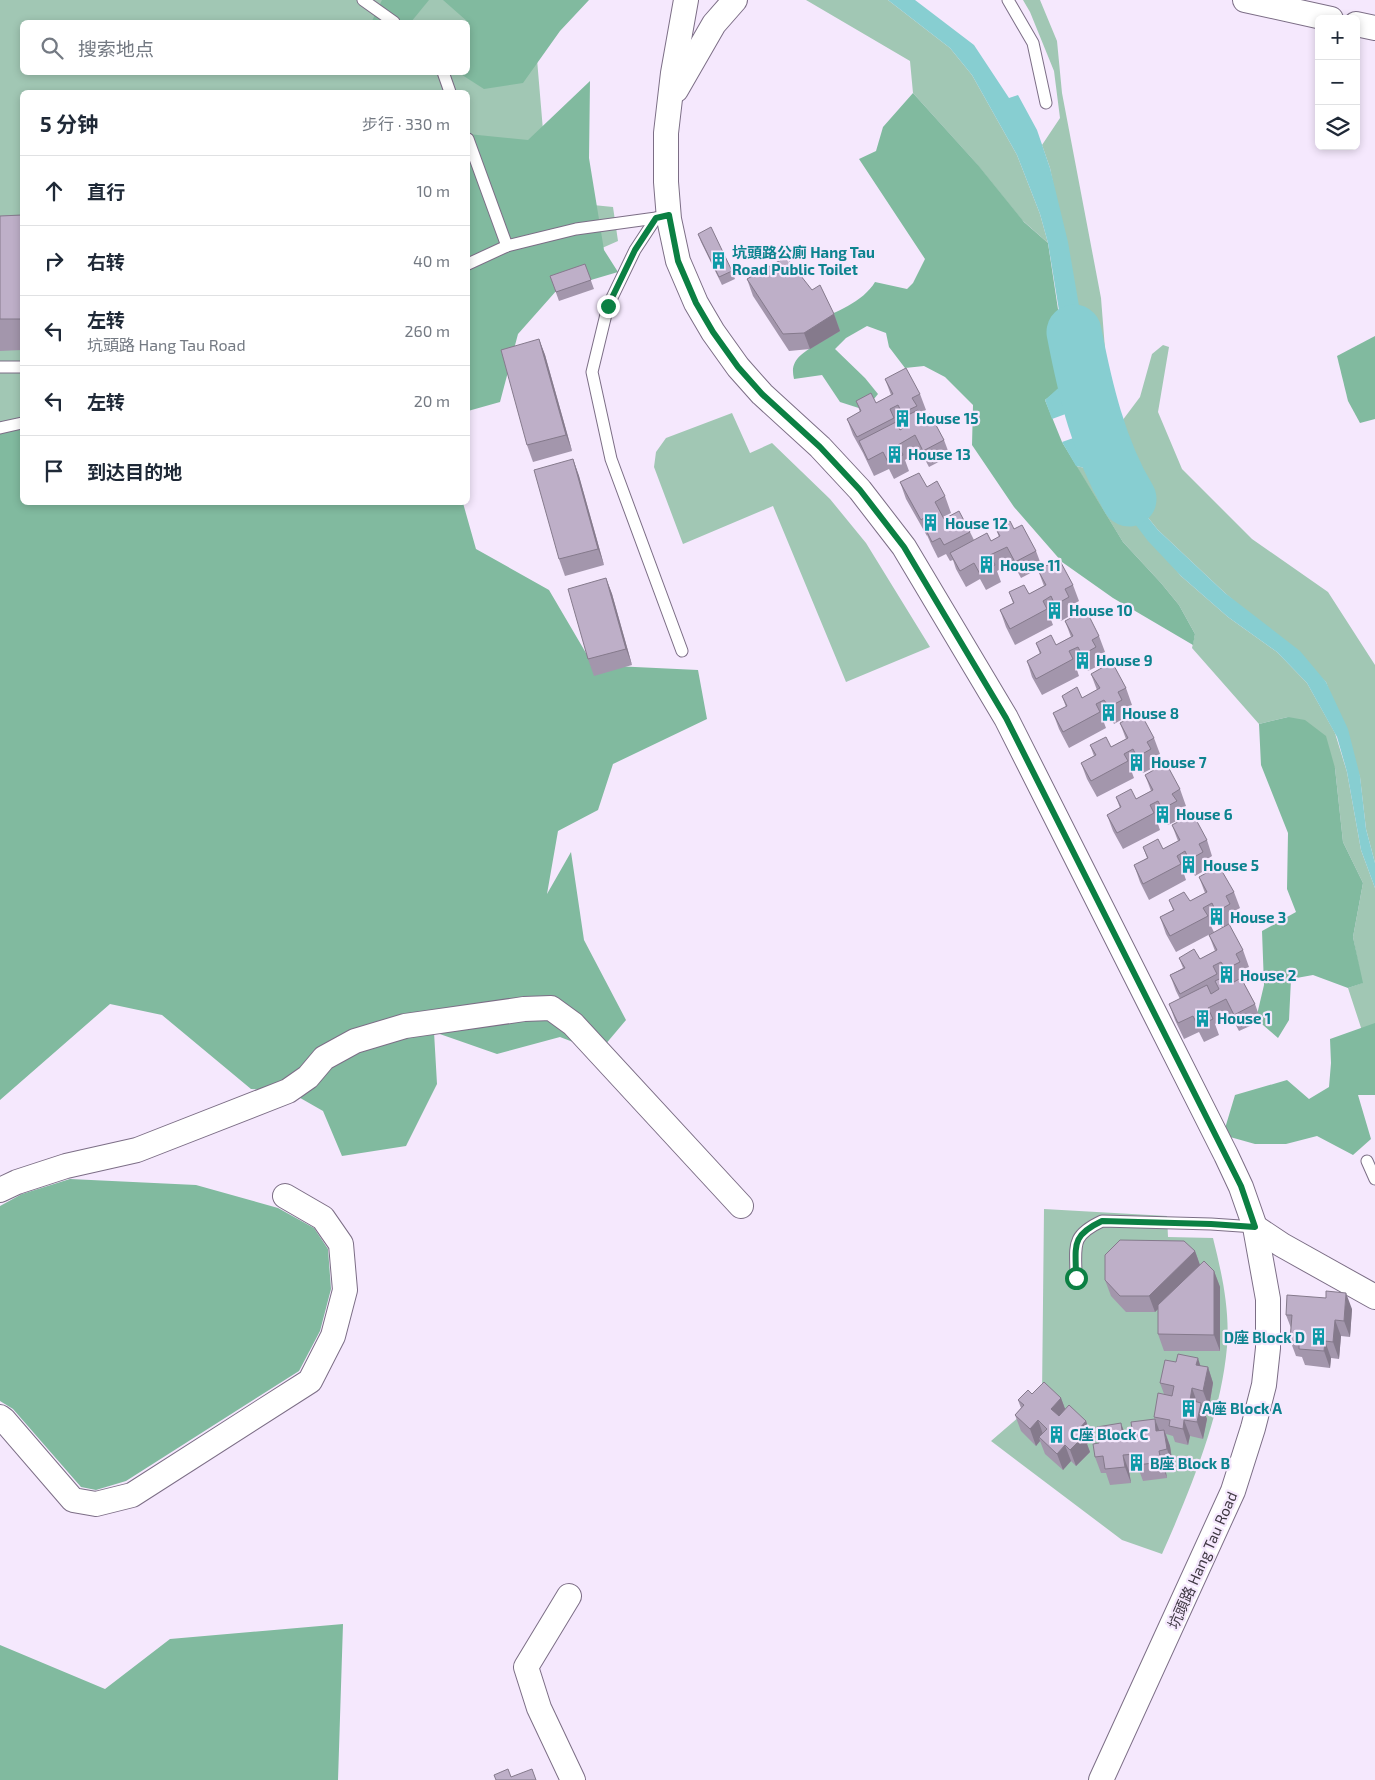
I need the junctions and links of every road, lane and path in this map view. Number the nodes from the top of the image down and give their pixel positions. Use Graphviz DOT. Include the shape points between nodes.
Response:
graph roads {
  1 [pos="362,0"];
  2 [pos="686,0"];
  3 [pos="735,0"];
  4 [pos="1008,0"];
  5 [pos="1245,0"];
  6 [pos="1315,15"];
  7 [pos="391,20"];
  8 [pos="1360,25"];
  9 [pos="1375,28"];
  10 [pos="444,75"];
  11 [pos="449,90"];
  12 [pos="670,100"];
  13 [pos="1046,104"];
  14 [pos="470,144"];
  15 [pos="663,217"];
  16 [pos="507,246"];
  17 [pos="470,263"];
  18 [pos="0,367"];
  19 [pos="20,367"];
  20 [pos="20,423"];
  21 [pos="0,428"];
  22 [pos="682,651"];
  23 [pos="1367,1161"];
  24 [pos="1375,1179"];
  25 [pos="0,1190"];
  26 [pos="285,1196"];
  27 [pos="741,1206"];
  28 [pos="1255,1227"];
  29 [pos="1076,1278"];
  30 [pos="1375,1297"];
  31 [pos="0,1417"];
  32 [pos="569,1596"];
  33 [pos="572,1780"];
  34 [pos="1101,1780"];
  1 -- 7 [label="lane"];
  2 -- 12 [label="street, 坑頭路 Hang Tau Road"];
  3 -- 12 [label="street" via="714,24"];
  4 -- 13 [label="lane" via="1033,43"];
  5 -- 6 [label="street"];
  8 -- 9 [label="street"];
  10 -- 11 [label="lane"];
  12 -- 15 [label="street, 坑頭路 Hang Tau Road"];
  14 -- 16 [label="lane"];
  15 -- 16 [label="lane" via="576,229"];
  15 -- 22 [label="lane" via="635,250 608,306 592,372 611,458"];
  15 -- 28 [label="street, 坑頭路 Hang Tau Road" via="696,303 713,332 762,394 820,447 866,497 904,547 1006,718 1237,1178"];
  16 -- 17 [label="lane"];
  18 -- 19 [label="lane"];
  20 -- 21 [label="lane"];
  23 -- 24 [label="lane"];
  25 -- 27 [label="street" via="66,1166 137,1150 288,1091 308,1077 324,1058 355,1041 405,1026 550,1008 573,1024"];
  26 -- 31 [label="street" via="323,1218 341,1244 346,1290 333,1336 310,1380 132,1495 96,1504 74,1500"];
  28 -- 29 [label="lane" via="1102,1221 1081,1233 1076,1242"];
  28 -- 30 [label="street"];
  28 -- 34 [label="street, 坑頭路 Hang Tau Road" via="1268,1299 1268,1348 1264,1385 1253,1428 1234,1491"];
  32 -- 33 [label="street" via="526,1667 539,1708"];
}
